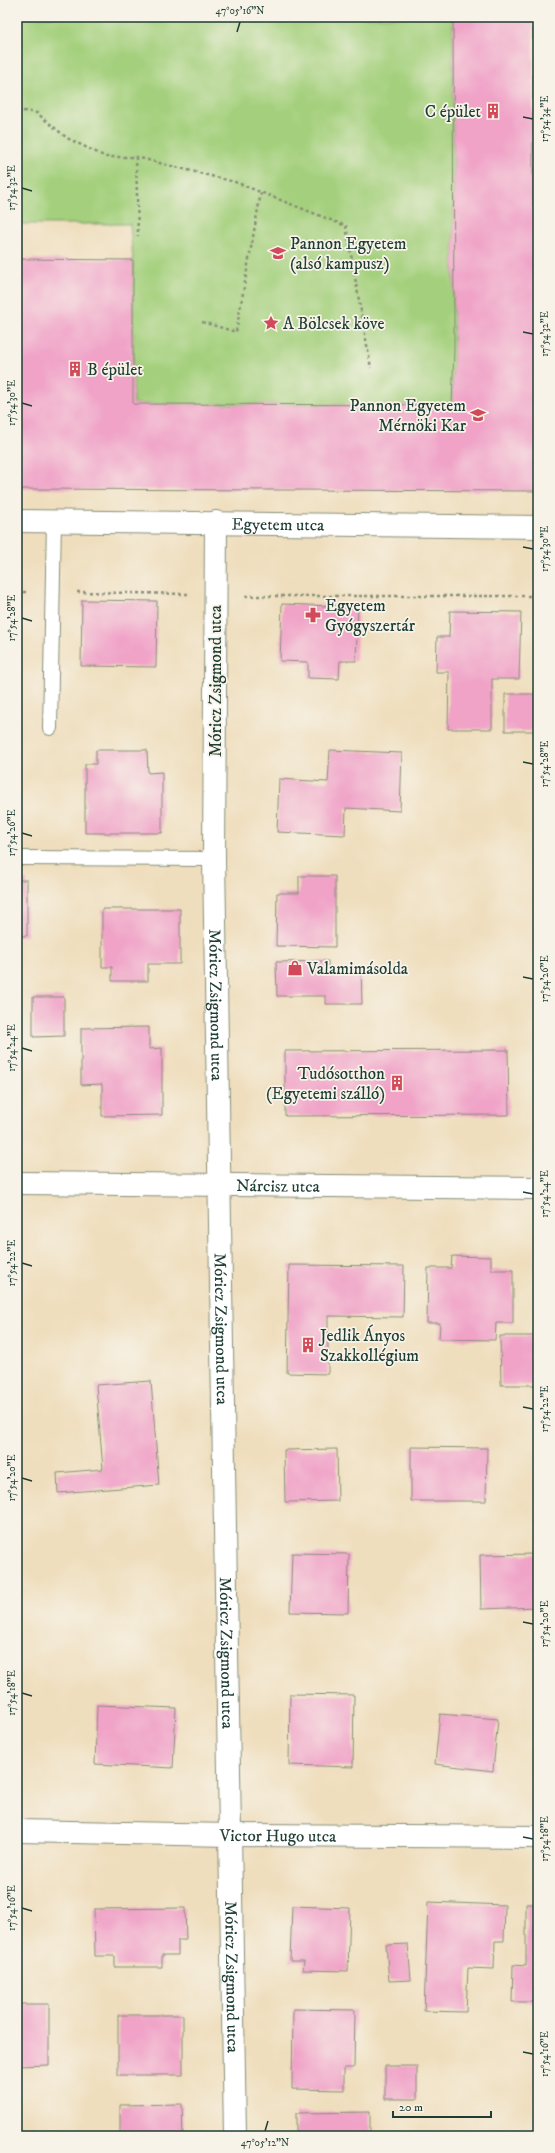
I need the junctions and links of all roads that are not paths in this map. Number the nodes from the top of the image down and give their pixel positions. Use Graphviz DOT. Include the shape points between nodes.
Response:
graph roads {
  1 [pos="17,521"];
  2 [pos="54,521"];
  3 [pos="216,522"];
  4 [pos="538,527"];
  5 [pos="50,728"];
  6 [pos="17,858"];
  7 [pos="214,859"];
  8 [pos="17,1184"];
  9 [pos="219,1184"];
  10 [pos="538,1188"];
  11 [pos="17,1831"];
  12 [pos="231,1835"];
  13 [pos="538,1837"];
  14 [pos="235,2136"];
  1 -- 2 [label="street, Egyetem utca"];
  2 -- 3 [label="street, Egyetem utca"];
  2 -- 5 [label="lane"];
  3 -- 4 [label="street, Egyetem utca"];
  3 -- 7 [label="street, Móricz Zsigmond utca"];
  6 -- 7 [label="lane"];
  7 -- 9 [label="street, Móricz Zsigmond utca"];
  8 -- 9 [label="street, Nárcisz utca"];
  9 -- 10 [label="street, Nárcisz utca"];
  9 -- 12 [label="street, Móricz Zsigmond utca"];
  11 -- 12 [label="street, Victor Hugo utca"];
  12 -- 13 [label="street, Victor Hugo utca"];
  12 -- 14 [label="street, Móricz Zsigmond utca"];
}
